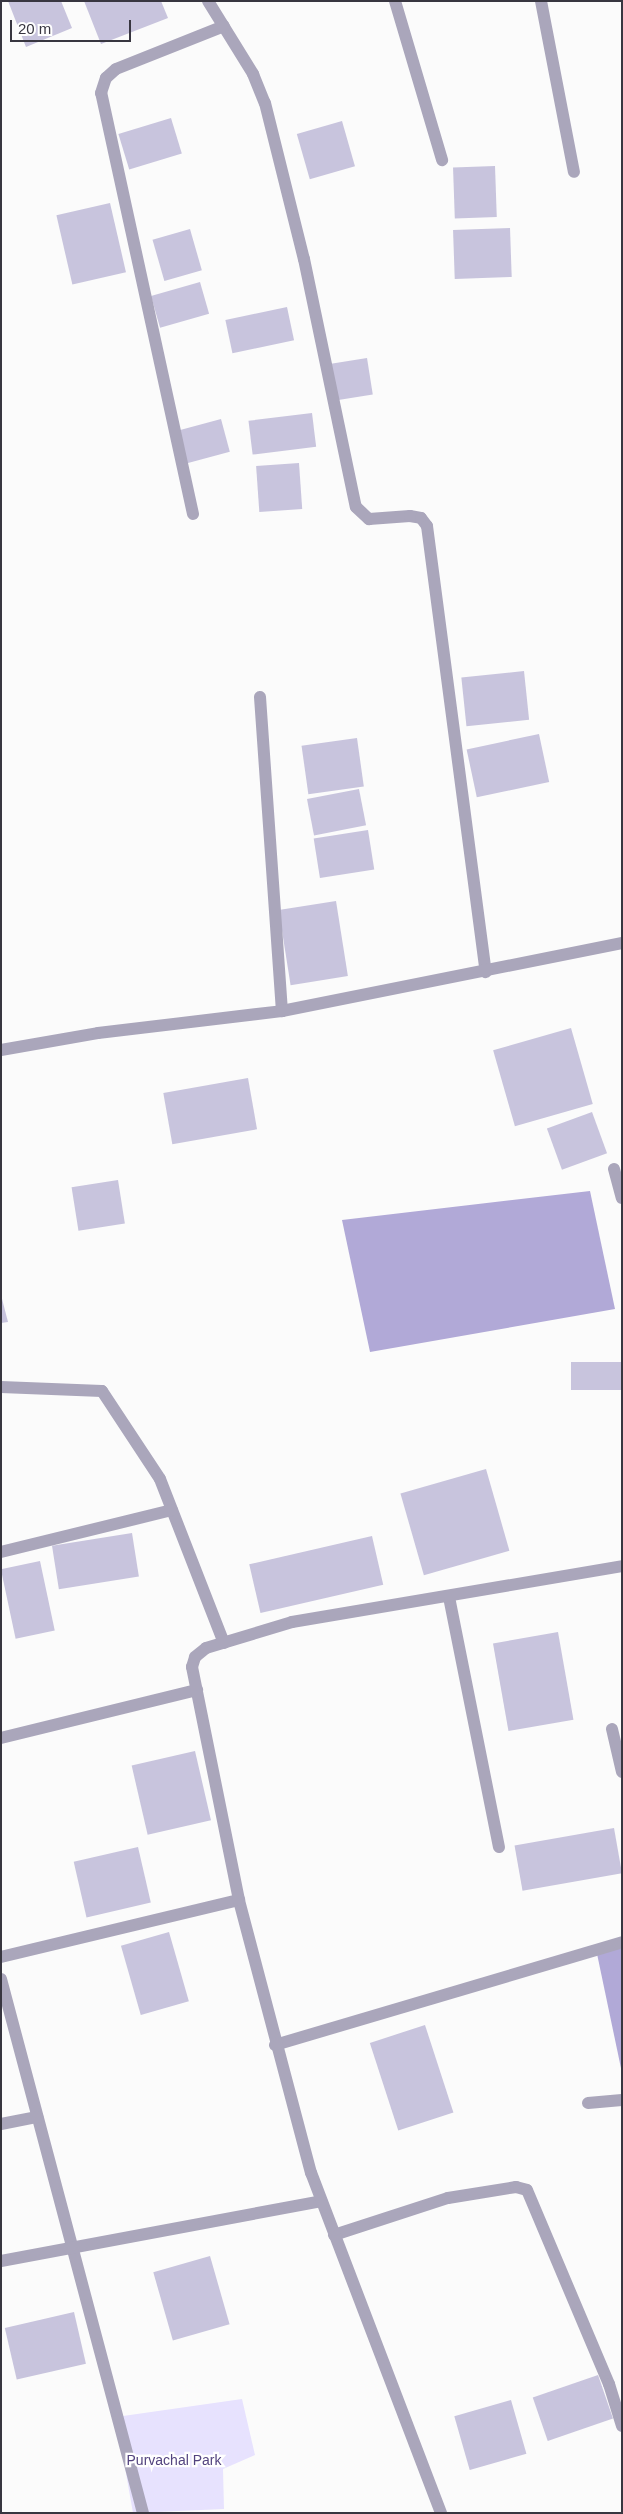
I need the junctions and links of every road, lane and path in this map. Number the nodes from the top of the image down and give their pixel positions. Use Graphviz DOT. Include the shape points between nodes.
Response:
graph roads {
  1 [pos="208,1"];
  2 [pos="395,1"];
  3 [pos="542,1"];
  4 [pos="224,26"];
  5 [pos="442,160"];
  6 [pos="574,172"];
  7 [pos="193,514"];
  8 [pos="260,698"];
  9 [pos="622,943"];
  10 [pos="486,972"];
  11 [pos="282,1011"];
  12 [pos="1,1050"];
  13 [pos="614,1169"];
  14 [pos="622,1198"];
  15 [pos="1,1387"];
  16 [pos="172,1510"];
  17 [pos="1,1552"];
  18 [pos="622,1566"];
  19 [pos="449,1597"];
  20 [pos="224,1643"];
  21 [pos="197,1690"];
  22 [pos="612,1730"];
  23 [pos="1,1738"];
  24 [pos="622,1772"];
  25 [pos="499,1847"];
  26 [pos="239,1900"];
  27 [pos="622,1942"];
  28 [pos="1,1957"];
  29 [pos="1,1979"];
  30 [pos="275,2045"];
  31 [pos="622,2100"];
  32 [pos="588,2103"];
  33 [pos="37,2117"];
  34 [pos="1,2124"];
  35 [pos="321,2201"];
  36 [pos="334,2235"];
  37 [pos="71,2246"];
  38 [pos="1,2260"];
  39 [pos="622,2426"];
  40 [pos="143,2513"];
  41 [pos="441,2513"];
  1 -- 4 [label="street"];
  2 -- 5 [label="street"];
  3 -- 6 [label="street"];
  4 -- 7 [label="street" via="116,69 106,78 101,93"];
  4 -- 10 [label="street" via="253,74 265,103 304,259 356,507 369,519 410,516 421,518 427,526"];
  8 -- 11 [label="street"];
  9 -- 10 [label="street"];
  10 -- 11 [label="street"];
  11 -- 12 [label="street" via="98,1033"];
  13 -- 14 [label="street"];
  15 -- 16 [label="street" via="102,1391 160,1479"];
  16 -- 17 [label="street"];
  16 -- 20 [label="street"];
  18 -- 19 [label="street"];
  19 -- 20 [label="street" via="292,1622"];
  19 -- 25 [label="street"];
  20 -- 21 [label="street" via="195,1657"];
  21 -- 23 [label="street"];
  21 -- 26 [label="street"];
  22 -- 24 [label="street"];
  26 -- 28 [label="street"];
  26 -- 30 [label="street"];
  27 -- 30 [label="street"];
  29 -- 33 [label="street"];
  30 -- 35 [label="street"];
  31 -- 32 [label="street"];
  33 -- 34 [label="street"];
  33 -- 37 [label="street"];
  35 -- 36 [label="street"];
  35 -- 37 [label="street"];
  36 -- 39 [label="street" via="448,2198 516,2187 527,2190 609,2384"];
  36 -- 41 [label="street"];
  37 -- 38 [label="street"];
  37 -- 40 [label="street"];
}
